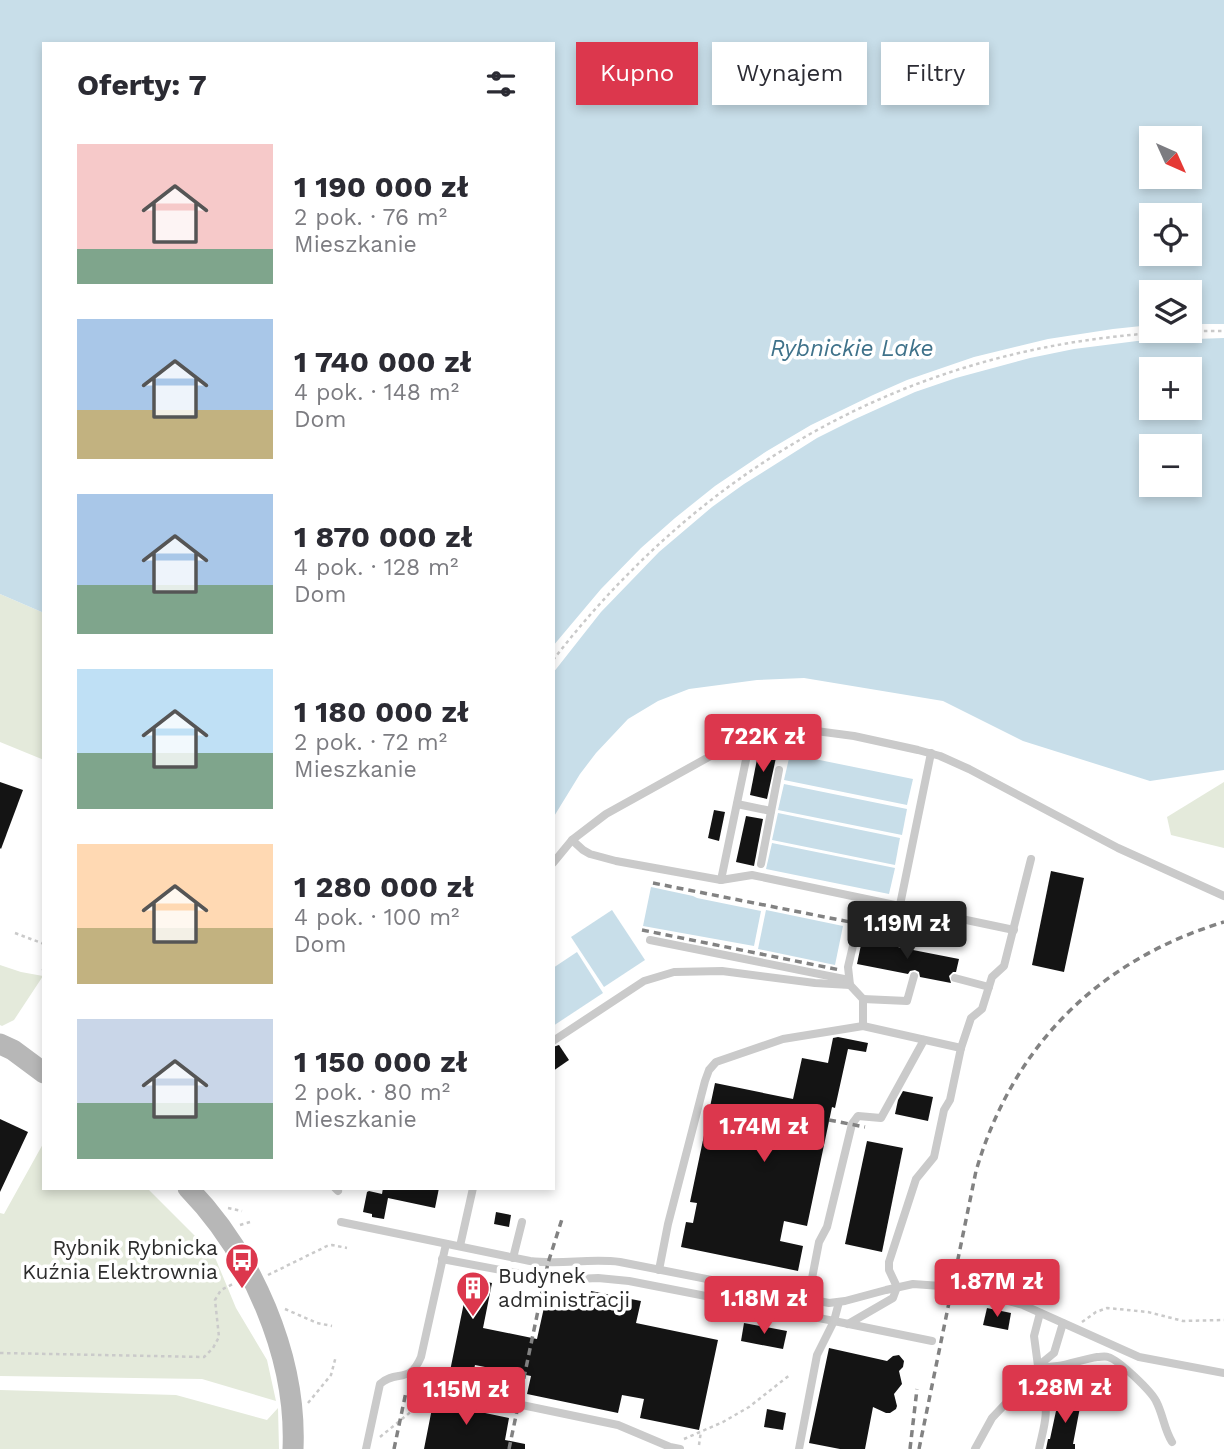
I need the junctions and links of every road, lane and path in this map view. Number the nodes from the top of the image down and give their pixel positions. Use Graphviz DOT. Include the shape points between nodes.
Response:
graph roads {
  1 [pos="1224,331"];
  2 [pos="555,657"];
  3 [pos="931,753"];
  4 [pos="747,755"];
  5 [pos="779,770"];
  6 [pos="737,804"];
  7 [pos="771,811"];
  8 [pos="572,841"];
  9 [pos="1031,859"];
  10 [pos="555,861"];
  11 [pos="761,864"];
  12 [pos="721,880"];
  13 [pos="1224,896"];
  14 [pos="864,899"];
  15 [pos="900,905"];
  16 [pos="1014,930"];
  17 [pos="15,933"];
  18 [pos="650,940"];
  19 [pos="42,943"];
  20 [pos="914,976"];
  21 [pos="955,978"];
  22 [pos="850,983"];
  23 [pos="989,987"];
  24 [pos="863,999"];
  25 [pos="863,1026"];
  26 [pos="555,1040"];
  27 [pos="924,1040"];
  28 [pos="0,1044"];
  29 [pos="961,1048"];
  30 [pos="42,1072"];
  31 [pos="190,1190"];
  32 [pos="473,1190"];
  33 [pos="225,1208"];
  34 [pos="242,1211"];
  35 [pos="250,1222"];
  36 [pos="341,1222"];
  37 [pos="522,1222"];
  38 [pos="234,1227"];
  39 [pos="446,1244"];
  40 [pos="462,1247"];
  41 [pos="347,1248"];
  42 [pos="513,1258"];
  43 [pos="442,1259"];
  44 [pos="474,1265"];
  45 [pos="659,1270"];
  46 [pos="259,1275"];
  47 [pos="897,1287"];
  48 [pos="807,1299"];
  49 [pos="839,1302"];
  50 [pos="1040,1313"];
  51 [pos="1224,1320"];
  52 [pos="834,1321"];
  53 [pos="1063,1323"];
  54 [pos="848,1324"];
  55 [pos="1074,1328"];
  56 [pos="932,1341"];
  57 [pos="1115,1347"];
  58 [pos="0,1353"];
  59 [pos="336,1356"];
  60 [pos="1108,1357"];
  61 [pos="1038,1366"];
  62 [pos="412,1372"];
  63 [pos="1224,1373"];
  64 [pos="791,1374"];
  65 [pos="1027,1381"];
  66 [pos="437,1388"];
  67 [pos="305,1407"];
  68 [pos="701,1431"];
  69 [pos="1172,1442"];
  70 [pos="699,1444"];
  71 [pos="679,1445"];
  72 [pos="370,1446"];
  73 [pos="293,1449"];
  74 [pos="799,1449"];
  75 [pos="975,1449"];
  76 [pos="1039,1449"];
  1 -- 2 [label="path" via="1128,335 1023,352 928,380 856,410 766,460 694,512 624,576"];
  3 -- 8 [label="lane" via="820,731 772,732 715,753 606,814"];
  3 -- 13 [label="lane"];
  3 -- 15 [label="lane"];
  4 -- 6 [label="lane"];
  5 -- 7 [label="lane"];
  6 -- 7 [label="lane"];
  6 -- 12 [label="lane"];
  7 -- 11 [label="lane"];
  8 -- 10 [label="lane"];
  8 -- 12 [label="lane" via="598,857"];
  9 -- 16 [label="lane"];
  12 -- 14 [label="lane" via="752,875"];
  14 -- 15 [label="lane"];
  14 -- 22 [label="lane" via="848,967"];
  15 -- 16 [label="lane"];
  16 -- 23 [label="lane" via="1004,966"];
  17 -- 19 [label="path"];
  18 -- 22 [label="lane"];
  20 -- 24 [label="lane" via="907,1000"];
  21 -- 23 [label="lane"];
  22 -- 24 [label="lane"];
  22 -- 26 [label="lane" via="722,971 674,972 644,981"];
  23 -- 29 [label="lane"];
  24 -- 25 [label="lane"];
  25 -- 27 [label="lane"];
  25 -- 45 [label="lane" via="783,1039 716,1062 709,1070"];
  27 -- 29 [label="lane"];
  27 -- 48 [label="lane" via="881,1118 858,1116 852,1124"];
  28 -- 30 [label="street"];
  29 -- 47 [label="lane" via="934,1157 916,1179 889,1262"];
  31 -- 46 [label="street"];
  32 -- 40 [label="lane"];
  33 -- 34 [label="path"];
  35 -- 38 [label="path"];
  36 -- 39 [label="lane"];
  37 -- 42 [label="lane"];
  39 -- 40 [label="lane"];
  39 -- 43 [label="lane"];
  40 -- 42 [label="lane"];
  40 -- 44 [label="lane"];
  41 -- 46 [label="path" via="327,1246"];
  42 -- 45 [label="lane" via="554,1264 609,1260"];
  43 -- 44 [label="lane"];
  43 -- 62 [label="lane" via="423,1350"];
  44 -- 52 [label="lane" via="554,1280 629,1281"];
  45 -- 48 [label="lane"];
  46 -- 58 [label="path" via="220,1290 215,1300 219,1336 204,1357"];
  46 -- 73 [label="street" via="285,1370"];
  47 -- 49 [label="lane"];
  47 -- 50 [label="lane" via="941,1286 1010,1301"];
  47 -- 54 [label="lane" via="892,1298"];
  48 -- 49 [label="lane"];
  49 -- 52 [label="lane"];
  50 -- 53 [label="lane"];
  50 -- 61 [label="lane" via="1034,1336"];
  51 -- 55 [label="path" via="1183,1321 1107,1308"];
  52 -- 54 [label="lane"];
  52 -- 74 [label="lane" via="817,1355"];
  53 -- 55 [label="lane"];
  53 -- 61 [label="lane" via="1054,1353"];
  54 -- 56 [label="lane"];
  55 -- 57 [label="lane"];
  57 -- 60 [label="lane"];
  57 -- 63 [label="lane" via="1139,1357"];
  59 -- 67 [label="path" via="331,1375"];
  60 -- 61 [label="lane"];
  60 -- 69 [label="lane" via="1151,1393"];
  61 -- 65 [label="lane"];
  62 -- 66 [label="lane"];
  62 -- 72 [label="lane" via="380,1384"];
  64 -- 68 [label="path" via="749,1407"];
  65 -- 75 [label="lane" via="992,1418"];
  65 -- 76 [label="lane" via="1040,1392 1045,1405"];
  66 -- 71 [label="lane" via="618,1425 670,1447"];
  66 -- 72 [label="path"];
  68 -- 70 [label="path"];
  68 -- 71 [label="path"];
}
